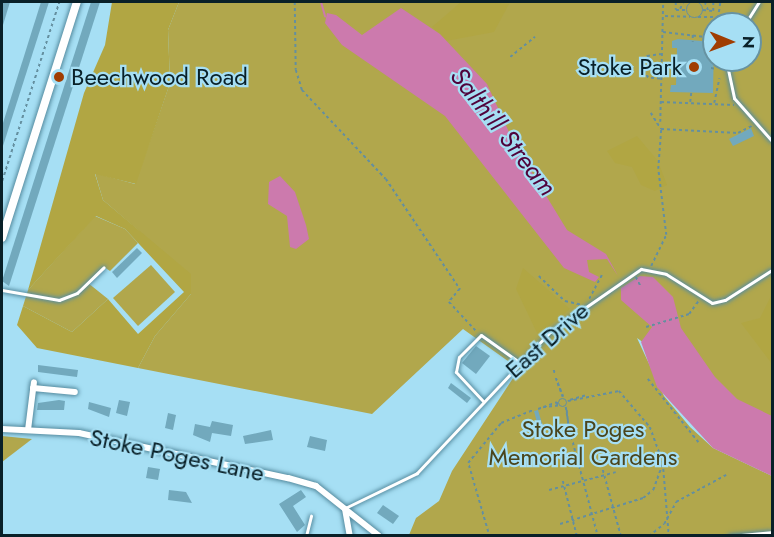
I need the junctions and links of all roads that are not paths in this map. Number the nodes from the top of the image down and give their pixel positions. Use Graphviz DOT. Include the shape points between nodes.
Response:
graph roads {
  1 [pos="77,2"];
  2 [pos="726,72"];
  3 [pos="772,141"];
  4 [pos="2,238"];
  5 [pos="104,267"];
  6 [pos="772,270"];
  7 [pos="2,290"];
  8 [pos="519,362"];
  9 [pos="71,390"];
  10 [pos="483,401"];
  11 [pos="2,429"];
  12 [pos="28,430"];
  13 [pos="345,508"];
  14 [pos="310,516"];
  15 [pos="772,532"];
  16 [pos="304,536"];
  17 [pos="350,536"];
  18 [pos="378,536"];
  19 [pos="729,536"];
  1 -- 4 [label="street"];
  2 -- 3 [label="lane" via="726,81 741,105"];
  5 -- 7 [label="lane" via="77,292 59,300"];
  6 -- 8 [label="lane, East Drive" via="725,300 699,299 666,274 649,269 587,304"];
  8 -- 10 [label="lane, East Drive"];
  8 -- 10 [label="lane" via="481,335 459,357 456,372"];
  9 -- 12 [label="street" via="34,385"];
  10 -- 13 [label="lane, East Drive" via="417,473"];
  11 -- 12 [label="street, Stoke Poges Lane"];
  12 -- 13 [label="street, Stoke Poges Lane" via="110,439 288,478 316,486"];
  13 -- 17 [label="street"];
  13 -- 18 [label="street, Stoke Poges Lane"];
  14 -- 16 [label="lane"];
  15 -- 19 [label="lane"];
}
